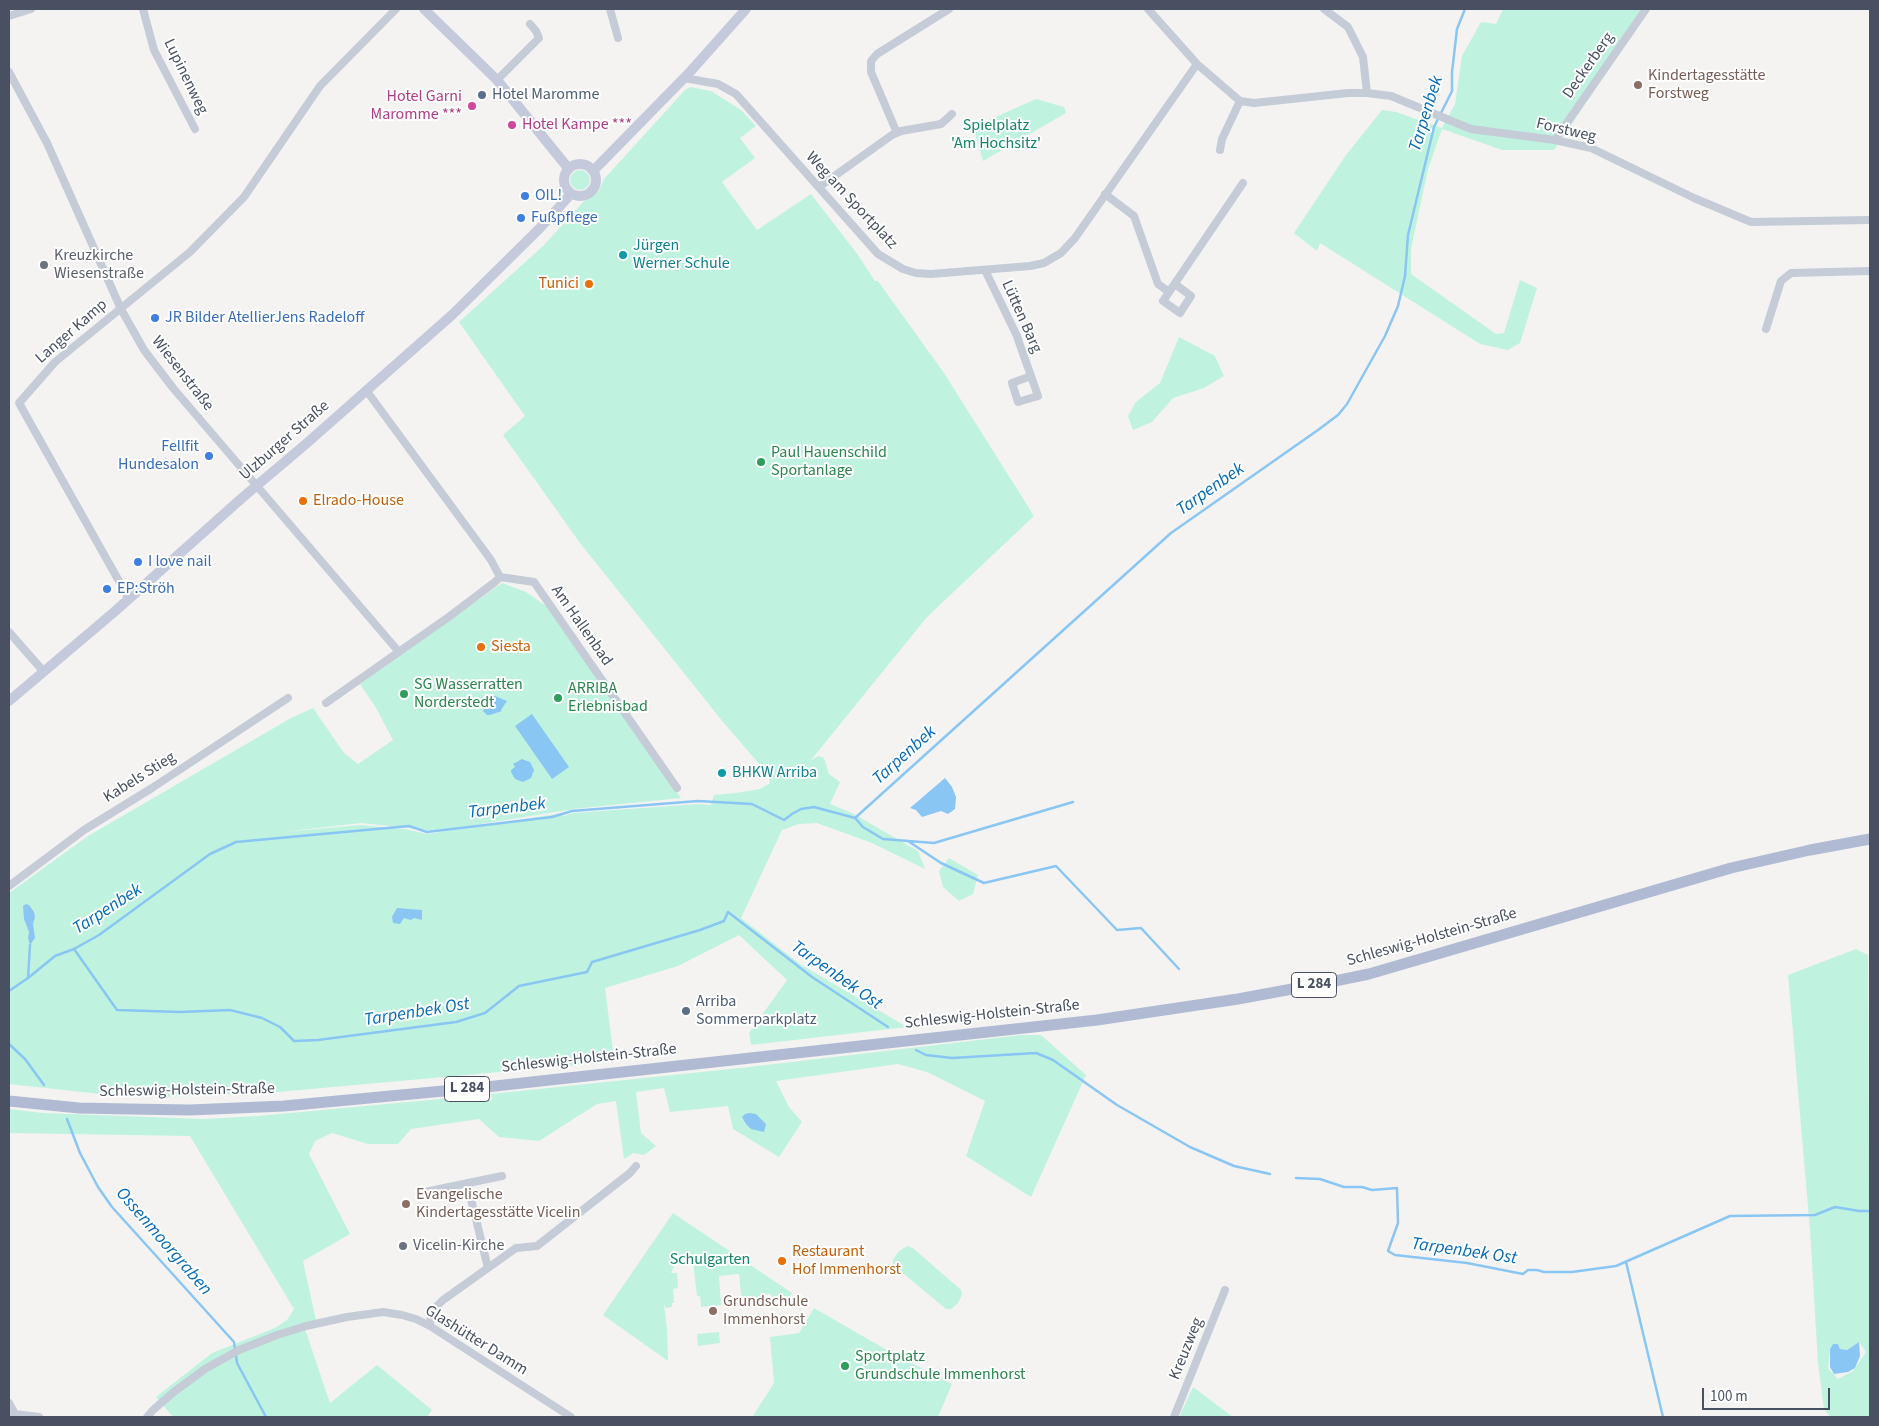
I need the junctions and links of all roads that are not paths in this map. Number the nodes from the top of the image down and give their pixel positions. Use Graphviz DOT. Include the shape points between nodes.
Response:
graph roads {
  1 [pos="31,9"];
  2 [pos="143,9"];
  3 [pos="396,9"];
  4 [pos="424,9"];
  5 [pos="610,9"];
  6 [pos="746,9"];
  7 [pos="949,9"];
  8 [pos="1148,9"];
  9 [pos="1324,9"];
  10 [pos="1646,9"];
  11 [pos="9,16"];
  12 [pos="530,24"];
  13 [pos="618,38"];
  14 [pos="1197,64"];
  15 [pos="9,72"];
  16 [pos="684,78"];
  17 [pos="497,80"];
  18 [pos="1367,92"];
  19 [pos="1240,101"];
  20 [pos="952,114"];
  21 [pos="194,129"];
  22 [pos="897,133"];
  23 [pos="1554,140"];
  24 [pos="1220,150"];
  25 [pos="568,168"];
  26 [pos="593,171"];
  27 [pos="1243,183"];
  28 [pos="819,187"];
  29 [pos="571,194"];
  30 [pos="1106,194"];
  31 [pos="1870,220"];
  32 [pos="985,270"];
  33 [pos="1870,271"];
  34 [pos="1175,284"];
  35 [pos="1169,292"];
  36 [pos="120,309"];
  37 [pos="1766,329"];
  38 [pos="1031,376"];
  39 [pos="366,390"];
  40 [pos="256,485"];
  41 [pos="500,576"];
  42 [pos="129,599"];
  43 [pos="9,632"];
  44 [pos="399,652"];
  45 [pos="44,672"];
  46 [pos="288,698"];
  47 [pos="9,701"];
  48 [pos="326,703"];
  49 [pos="677,788"];
  50 [pos="1870,839"];
  51 [pos="9,885"];
  52 [pos="9,1101"];
  53 [pos="636,1166"];
  54 [pos="502,1176"];
  55 [pos="467,1183"];
  56 [pos="424,1192"];
  57 [pos="488,1268"];
  58 [pos="1224,1290"];
  59 [pos="430,1326"];
  60 [pos="9,1403"];
  61 [pos="14,1416"];
  62 [pos="39,1417"];
  63 [pos="147,1417"];
  64 [pos="571,1417"];
  65 [pos="1174,1417"];
  1 -- 11 [label="street"];
  2 -- 21 [label="street, Lupinenweg" via="154,50"];
  3 -- 36 [label="street, Langer Kamp" via="320,86 244,197 190,252"];
  4 -- 17 [label="main road"];
  5 -- 13 [label="street"];
  6 -- 16 [label="main road"];
  7 -- 22 [label="street" via="877,54 871,62 871,72"];
  8 -- 14 [label="street"];
  9 -- 18 [label="street" via="1348,27 1363,57"];
  10 -- 23 [label="street, Deckerberg"];
  12 -- 17 [label="street" via="539,38"];
  14 -- 19 [label="street"];
  14 -- 30 [label="street, Weg am Sportplatz"];
  15 -- 36 [label="street, Wiesenstraße" via="47,143"];
  16 -- 26 [label="main road"];
  16 -- 28 [label="street, Weg am Sportplatz" via="718,84 736,94"];
  17 -- 25 [label="main road"];
  18 -- 19 [label="street, Forstweg" via="1254,103"];
  18 -- 23 [label="street, Forstweg" via="1391,96 1471,128"];
  19 -- 24 [label="street"];
  20 -- 22 [label="street" via="941,124"];
  22 -- 28 [label="street"];
  23 -- 31 [label="street, Forstweg" via="1591,148 1751,222"];
  25 -- 26 [label="main road" via="585,164"];
  25 -- 29 [label="main road" via="564,181"];
  26 -- 29 [label="main road" via="596,181 592,190 584,195"];
  27 -- 34 [label="street"];
  28 -- 32 [label="street, Weg am Sportplatz" via="875,251 898,267 926,274"];
  29 -- 39 [label="main road, Ulzburger Straße" via="452,315"];
  30 -- 32 [label="street, Weg am Sportplatz" via="1071,243 1054,258 1034,266"];
  30 -- 35 [label="street" via="1133,214 1158,284"];
  32 -- 38 [label="street, Lütten Barg" via="1017,336"];
  33 -- 37 [label="street" via="1791,273 1781,281"];
  34 -- 35 [label="street"];
  34 -- 35 [label="street" via="1191,296 1180,313 1163,301"];
  36 -- 40 [label="street, Wiesenstraße" via="144,350 173,388"];
  36 -- 42 [label="street, Langer Kamp" via="55,362 19,403"];
  39 -- 40 [label="main road, Ulzburger Straße"];
  39 -- 41 [label="street"];
  40 -- 42 [label="main road, Ulzburger Straße"];
  40 -- 44 [label="street, Wiesenstraße"];
  41 -- 44 [label="street"];
  41 -- 49 [label="street, Am Hallenbad" via="534,582"];
  42 -- 45 [label="main road, Ulzburger Straße"];
  43 -- 45 [label="street"];
  44 -- 48 [label="street"];
  45 -- 47 [label="main road, Ulzburger Straße"];
  46 -- 51 [label="street, Kabels Stieg" via="84,830"];
  50 -- 52 [label="main road, Schleswig-Holstein-Straße / L 284" via="1731,868 1368,974 1238,999 1097,1020 284,1106 129,1109"];
  53 -- 57 [label="street" via="537,1246 516,1248"];
  54 -- 55 [label="street"];
  55 -- 56 [label="street"];
  55 -- 57 [label="street"];
  57 -- 59 [label="street" via="431,1312"];
  58 -- 65 [label="street, Kreuzweg"];
  59 -- 63 [label="street, Glashütter Damm" via="416,1319 383,1312 347,1317 277,1335 239,1350 205,1369"];
  59 -- 64 [label="street, Glashütter Damm"];
  60 -- 61 [label="street"];
  61 -- 62 [label="street"];
}
